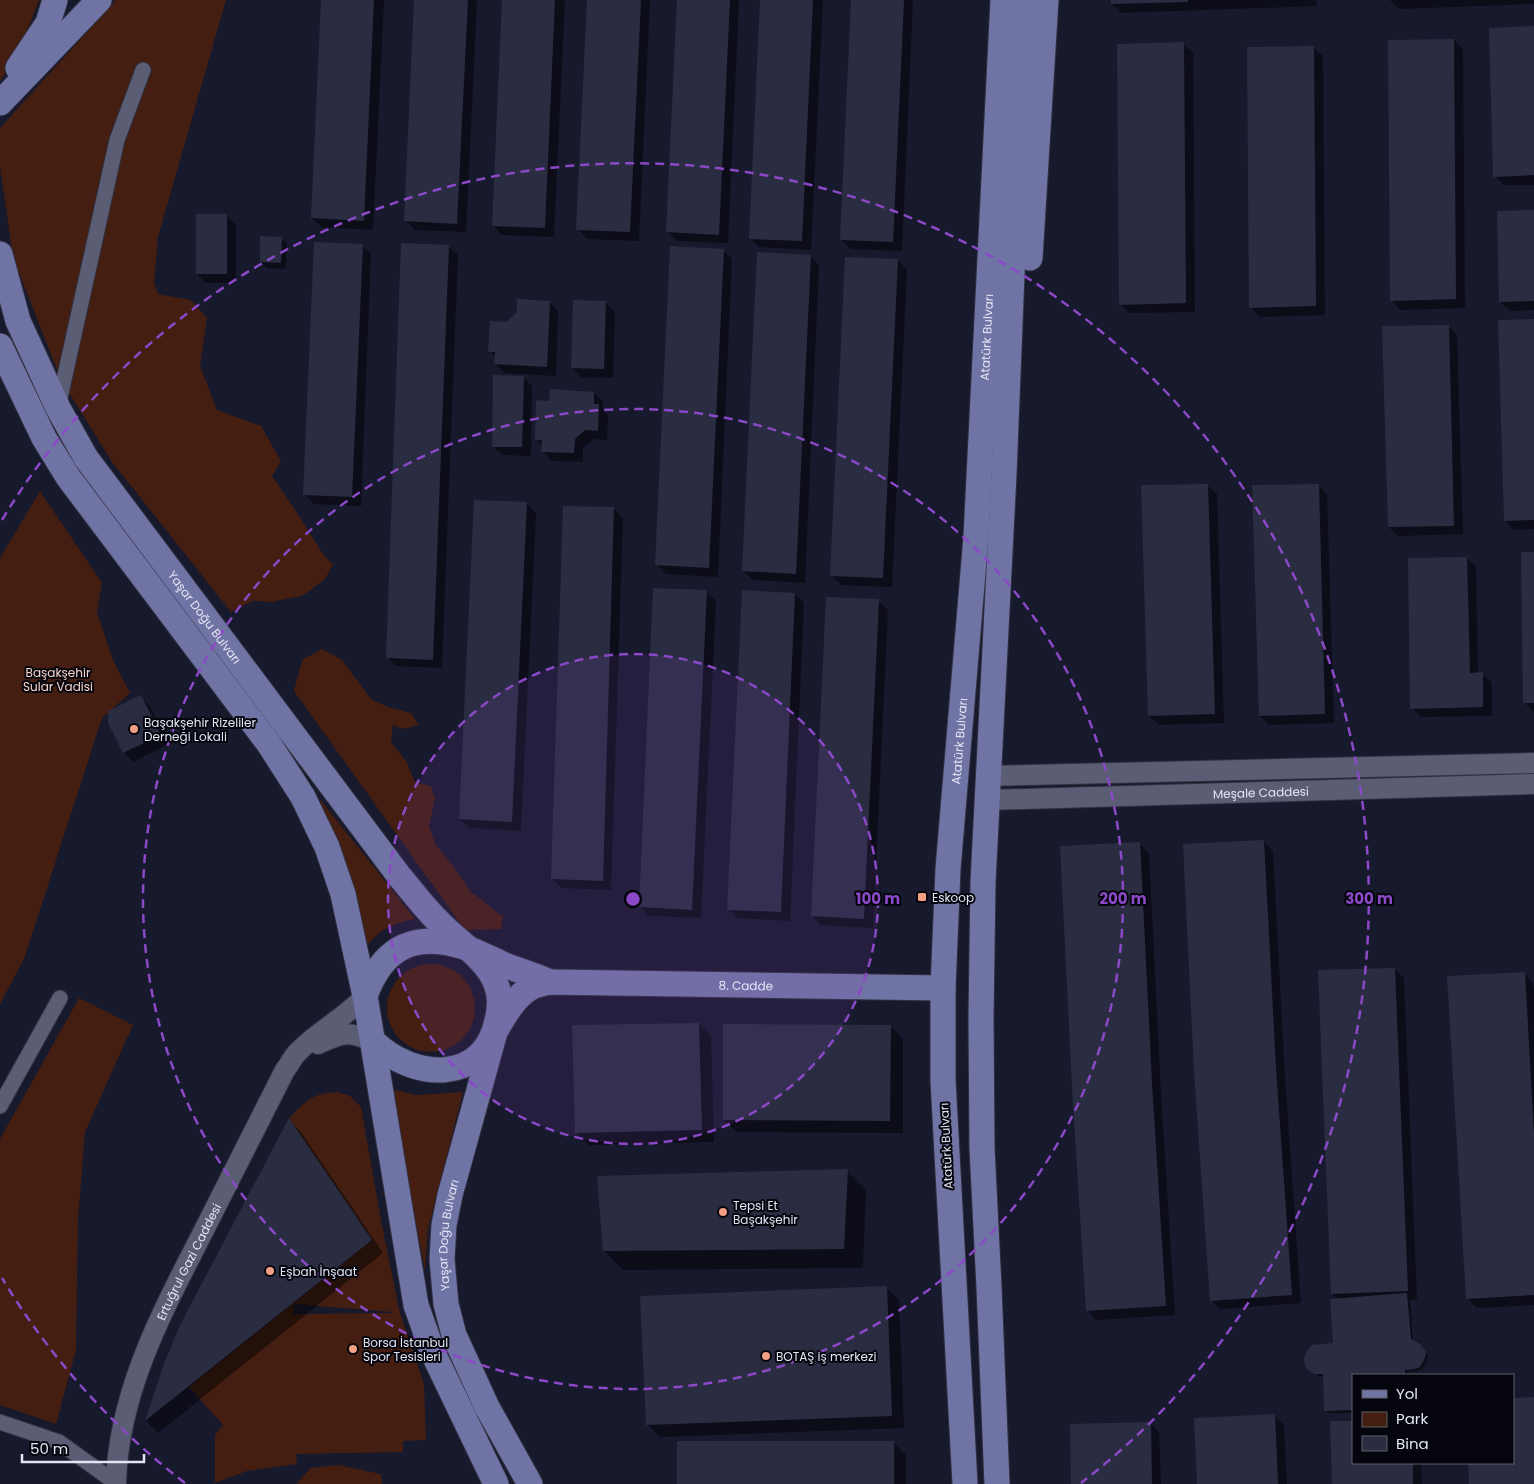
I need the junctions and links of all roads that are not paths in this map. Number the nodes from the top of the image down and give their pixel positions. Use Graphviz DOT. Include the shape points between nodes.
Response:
graph roads {
  1 [pos="56,0"];
  2 [pos="99,0"];
  3 [pos="990,0"];
  4 [pos="1003,0"];
  5 [pos="1023,0"];
  6 [pos="1046,0"];
  7 [pos="143,70"];
  8 [pos="0,95"];
  9 [pos="0,104"];
  10 [pos="0,254"];
  11 [pos="0,346"];
  12 [pos="58,408"];
  13 [pos="1004,474"];
  14 [pos="976,537"];
  15 [pos="1534,763"];
  16 [pos="956,771"];
  17 [pos="1534,784"];
  18 [pos="988,788"];
  19 [pos="465,948"];
  20 [pos="550,982"];
  21 [pos="943,988"];
  22 [pos="365,996"];
  23 [pos="60,998"];
  24 [pos="495,1032"];
  25 [pos="374,1042"];
  26 [pos="297,1052"];
  27 [pos="0,1106"];
  28 [pos="0,1422"];
  29 [pos="116,1484"];
  30 [pos="496,1484"];
  31 [pos="530,1484"];
  32 [pos="965,1484"];
  33 [pos="997,1484"];
  1 -- 8 [label="main road" via="48,23"];
  2 -- 9 [label="main road"];
  3 -- 14 [label="main road" via="967,442"];
  4 -- 14 [label="main road, Atatürk Bulvarı"];
  5 -- 13 [label="main road, Atatürk Bulvarı"];
  6 -- 13 [label="main road" via="1022,384"];
  7 -- 12 [label="street" via="117,140"];
  10 -- 12 [label="main road, Yaşar Doğu Bulvarı" via="18,321"];
  11 -- 22 [label="main road, Yaşar Doğu Bulvarı" via="44,438 68,477 269,744 303,797 327,847 343,894"];
  12 -- 19 [label="main road, Yaşar Doğu Bulvarı" via="86,458 352,815 439,923"];
  13 -- 18 [label="main road, Atatürk Bulvarı"];
  14 -- 16 [label="main road, Atatürk Bulvarı"];
  15 -- 18 [label="street, Meşale Caddesi"];
  16 -- 18 [label="main road"];
  16 -- 21 [label="main road, Atatürk Bulvarı"];
  17 -- 18 [label="street, Meşale Caddesi"];
  18 -- 33 [label="main road, Atatürk Bulvarı" via="983,882 982,1148"];
  19 -- 20 [label="main road"];
  19 -- 22 [label="main road, Yaşar Doğu Bulvarı" via="438,941 405,945 383,962"];
  19 -- 24 [label="main road, Yaşar Doğu Bulvarı" via="483,963 496,984 500,1011"];
  20 -- 21 [label="main road, 8. Cadde"];
  20 -- 24 [label="main road, Yaşar Doğu Bulvarı" via="526,991 508,1010"];
  21 -- 32 [label="main road, Atatürk Bulvarı" via="943,1080"];
  22 -- 25 [label="main road, Yaşar Doğu Bulvarı"];
  22 -- 26 [label="street, Ertuğrul Gazi Caddesi"];
  23 -- 27 [label="street"];
  24 -- 25 [label="main road, Yaşar Doğu Bulvarı" via="472,1060 447,1070 429,1071 413,1067 390,1056"];
  24 -- 31 [label="main road, Yaşar Doğu Bulvarı" via="450,1195 442,1259 446,1304 454,1335 487,1407"];
  25 -- 26 [label="street" via="348,1033"];
  25 -- 30 [label="main road, Yaşar Doğu Bulvarı" via="416,1305 433,1353"];
  26 -- 29 [label="street, Ertuğrul Gazi Caddesi" via="169,1299 140,1364 118,1447"];
  28 -- 29 [label="street" via="59,1442"];
}
